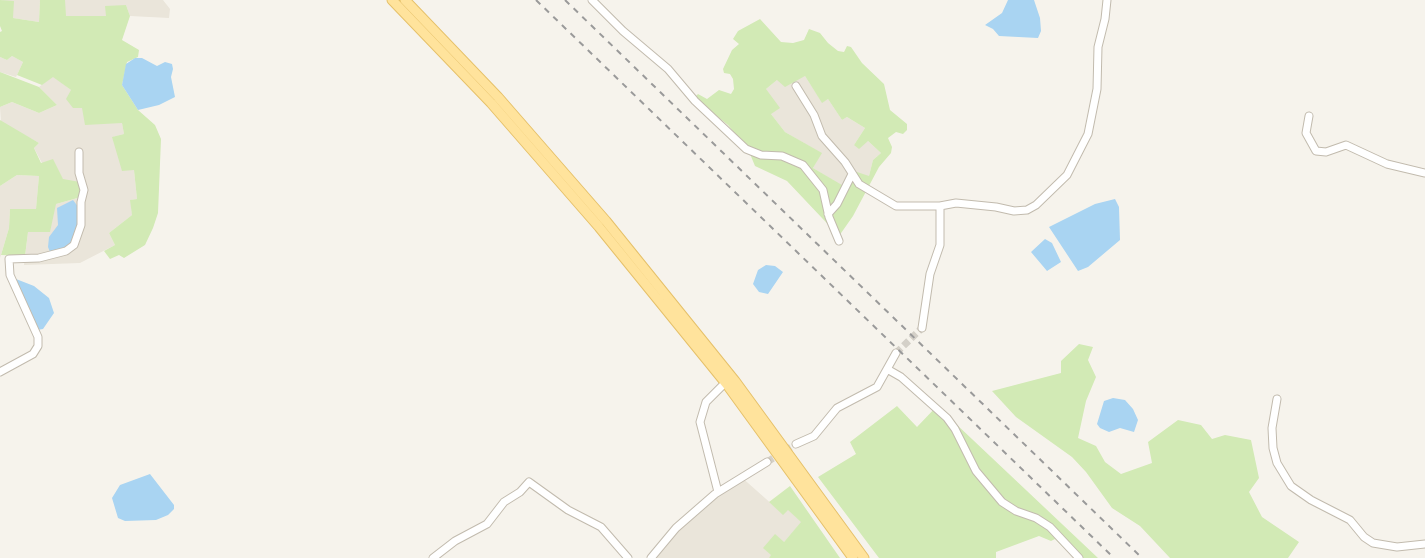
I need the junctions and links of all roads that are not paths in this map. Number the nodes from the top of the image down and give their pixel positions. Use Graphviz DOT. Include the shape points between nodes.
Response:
graph roads {
  1 [pos="392,0"];
  2 [pos="405,0"];
  3 [pos="592,0"];
  4 [pos="1107,0"];
  5 [pos="796,86"];
  6 [pos="1309,116"];
  7 [pos="79,152"];
  8 [pos="1425,173"];
  9 [pos="852,174"];
  10 [pos="940,206"];
  11 [pos="828,214"];
  12 [pos="839,241"];
  13 [pos="922,328"];
  14 [pos="896,353"];
  15 [pos="886,369"];
  16 [pos="0,372"];
  17 [pos="726,383"];
  18 [pos="1277,399"];
  19 [pos="796,444"];
  20 [pos="767,462"];
  21 [pos="718,492"];
  22 [pos="1425,544"];
  23 [pos="433,558"];
  24 [pos="628,558"];
  25 [pos="651,558"];
  26 [pos="853,558"];
  27 [pos="864,558"];
  28 [pos="1079,558"];
  1 -- 17 [label="main road" via="456,64 539,156"];
  2 -- 27 [label="main road" via="498,97 606,221 735,381"];
  3 -- 11 [label="street" via="668,69 746,149 758,154 782,156 803,165 823,190"];
  4 -- 10 [label="street" via="1098,47 1097,89 1088,134 1065,178 1027,210 1014,212 956,204"];
  5 -- 9 [label="street" via="814,115 822,136"];
  6 -- 8 [label="street" via="1306,133 1316,151 1326,152 1346,145 1387,164"];
  7 -- 16 [label="street" via="79,173 84,190 81,225 74,245 39,258 9,260 10,275 38,337 38,346 33,354"];
  9 -- 10 [label="street" via="859,184 896,206"];
  9 -- 11 [label="street" via="837,204"];
  10 -- 13 [label="street" via="941,241 930,274"];
  11 -- 12 [label="street"];
  14 -- 15 [label="street"];
  15 -- 19 [label="street" via="876,387 836,408 814,436"];
  15 -- 28 [label="street" via="901,377 947,418 976,471 1002,502 1050,526"];
  17 -- 21 [label="street" via="706,402 700,422"];
  17 -- 26 [label="main road"];
  18 -- 22 [label="street" via="1272,443 1276,463 1291,486 1350,520 1373,543 1397,547"];
  20 -- 21 [label="street"];
  21 -- 25 [label="street" via="676,528"];
  23 -- 24 [label="street" via="487,524 504,502 529,482 568,510 601,527"];
}
